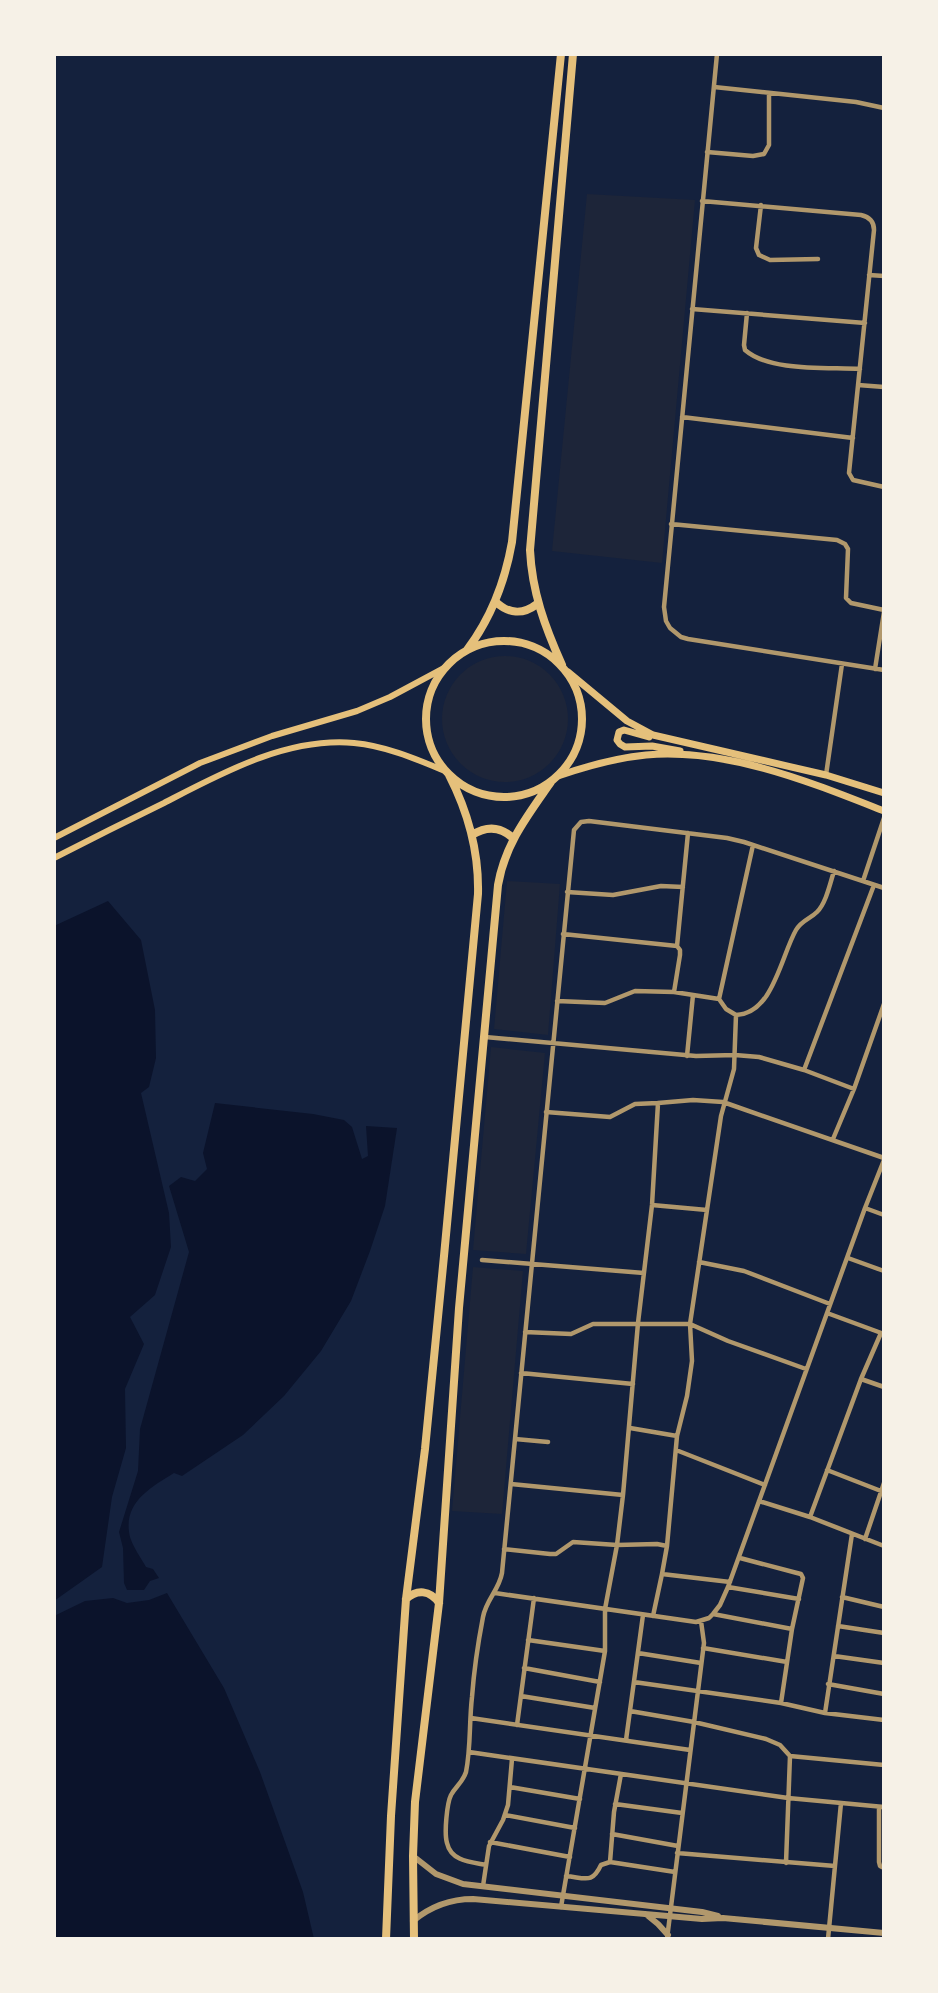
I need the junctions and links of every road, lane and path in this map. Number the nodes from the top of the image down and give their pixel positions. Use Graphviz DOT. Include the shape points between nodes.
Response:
graph roads {
  1 [pos="561,54"];
  2 [pos="573,54"];
  3 [pos="717,54"];
  4 [pos="713,87"];
  5 [pos="769,93"];
  6 [pos="884,108"];
  7 [pos="707,152"];
  8 [pos="702,201"];
  9 [pos="761,205"];
  10 [pos="818,259"];
  11 [pos="869,275"];
  12 [pos="884,276"];
  13 [pos="692,309"];
  14 [pos="747,313"];
  15 [pos="865,323"];
  16 [pos="860,369"];
  17 [pos="858,385"];
  18 [pos="884,387"];
  19 [pos="682,416"];
  20 [pos="853,438"];
  21 [pos="884,487"];
  22 [pos="671,524"];
  23 [pos="495,601"];
  24 [pos="537,604"];
  25 [pos="884,611"];
  26 [pos="467,650"];
  27 [pos="842,664"];
  28 [pos="446,667"];
  29 [pos="565,668"];
  30 [pos="874,669"];
  31 [pos="884,670"];
  32 [pos="660,737"];
  33 [pos="692,755"];
  34 [pos="447,773"];
  35 [pos="826,775"];
  36 [pos="555,779"];
  37 [pos="884,793"];
  38 [pos="884,811"];
  39 [pos="884,818"];
  40 [pos="688,833"];
  41 [pos="472,835"];
  42 [pos="54,838"];
  43 [pos="513,838"];
  44 [pos="753,845"];
  45 [pos="54,858"];
  46 [pos="834,872"];
  47 [pos="863,881"];
  48 [pos="874,885"];
  49 [pos="683,887"];
  50 [pos="884,888"];
  51 [pos="567,891"];
  52 [pos="563,934"];
  53 [pos="677,946"];
  54 [pos="674,992"];
  55 [pos="693,995"];
  56 [pos="719,999"];
  57 [pos="557,1001"];
  58 [pos="884,1004"];
  59 [pos="736,1014"];
  60 [pos="485,1037"];
  61 [pos="552,1044"];
  62 [pos="735,1055"];
  63 [pos="687,1056"];
  64 [pos="804,1070"];
  65 [pos="854,1089"];
  66 [pos="723,1102"];
  67 [pos="658,1103"];
  68 [pos="546,1112"];
  69 [pos="833,1139"];
  70 [pos="884,1159"];
  71 [pos="652,1205"];
  72 [pos="865,1208"];
  73 [pos="707,1210"];
  74 [pos="884,1215"];
  75 [pos="848,1258"];
  76 [pos="482,1261"];
  77 [pos="699,1262"];
  78 [pos="532,1264"];
  79 [pos="884,1271"];
  80 [pos="644,1273"];
  81 [pos="830,1304"];
  82 [pos="827,1313"];
  83 [pos="638,1323"];
  84 [pos="690,1324"];
  85 [pos="525,1332"];
  86 [pos="882,1334"];
  87 [pos="806,1369"];
  88 [pos="521,1373"];
  89 [pos="861,1379"];
  90 [pos="633,1384"];
  91 [pos="884,1387"];
  92 [pos="629,1428"];
  93 [pos="677,1436"];
  94 [pos="515,1439"];
  95 [pos="548,1443"];
  96 [pos="676,1450"];
  97 [pos="827,1470"];
  98 [pos="884,1483"];
  99 [pos="511,1484"];
  100 [pos="765,1485"];
  101 [pos="881,1491"];
  102 [pos="623,1495"];
  103 [pos="759,1501"];
  104 [pos="810,1517"];
  105 [pos="852,1534"];
  106 [pos="865,1539"];
  107 [pos="617,1545"];
  108 [pos="667,1546"];
  109 [pos="884,1546"];
  110 [pos="504,1549"];
  111 [pos="740,1558"];
  112 [pos="662,1574"];
  113 [pos="729,1585"];
  114 [pos="495,1593"];
  115 [pos="842,1597"];
  116 [pos="534,1598"];
  117 [pos="406,1599"];
  118 [pos="799,1599"];
  119 [pos="439,1603"];
  120 [pos="884,1607"];
  121 [pos="605,1609"];
  122 [pos="713,1614"];
  123 [pos="643,1615"];
  124 [pos="653,1616"];
  125 [pos="701,1621"];
  126 [pos="838,1626"];
  127 [pos="792,1629"];
  128 [pos="884,1633"];
  129 [pos="528,1640"];
  130 [pos="703,1648"];
  131 [pos="605,1651"];
  132 [pos="638,1653"];
  133 [pos="834,1656"];
  134 [pos="788,1662"];
  135 [pos="884,1663"];
  136 [pos="701,1664"];
  137 [pos="524,1668"];
  138 [pos="600,1682"];
  139 [pos="634,1682"];
  140 [pos="828,1684"];
  141 [pos="698,1691"];
  142 [pos="884,1694"];
  143 [pos="521,1696"];
  144 [pos="781,1703"];
  145 [pos="595,1709"];
  146 [pos="630,1711"];
  147 [pos="825,1713"];
  148 [pos="471,1718"];
  149 [pos="884,1720"];
  150 [pos="694,1722"];
  151 [pos="517,1725"];
  152 [pos="591,1735"];
  153 [pos="626,1740"];
  154 [pos="690,1750"];
  155 [pos="469,1752"];
  156 [pos="790,1756"];
  157 [pos="512,1759"];
  158 [pos="884,1765"];
  159 [pos="585,1768"];
  160 [pos="621,1774"];
  161 [pos="686,1783"];
  162 [pos="510,1787"];
  163 [pos="788,1798"];
  164 [pos="580,1799"];
  165 [pos="841,1803"];
  166 [pos="615,1804"];
  167 [pos="882,1807"];
  168 [pos="682,1813"];
  169 [pos="505,1815"];
  170 [pos="575,1828"];
  171 [pos="612,1834"];
  172 [pos="881,1840"];
  173 [pos="490,1842"];
  174 [pos="678,1846"];
  175 [pos="677,1853"];
  176 [pos="413,1856"];
  177 [pos="570,1857"];
  178 [pos="610,1862"];
  179 [pos="786,1863"];
  180 [pos="486,1865"];
  181 [pos="835,1866"];
  182 [pos="884,1868"];
  183 [pos="675,1872"];
  184 [pos="566,1876"];
  185 [pos="482,1887"];
  186 [pos="563,1896"];
  187 [pos="561,1907"];
  188 [pos="670,1912"];
  189 [pos="646,1914"];
  190 [pos="413,1921"];
  191 [pos="829,1928"];
  192 [pos="884,1933"];
  193 [pos="667,1937"];
  194 [pos="386,1939"];
  195 [pos="414,1939"];
  196 [pos="828,1939"];
  1 -- 23 [label="highway" via="512,542"];
  2 -- 24 [label="highway" via="530,536"];
  3 -- 4 [label="street"];
  4 -- 5 [label="street"];
  4 -- 7 [label="street"];
  5 -- 6 [label="street"];
  5 -- 7 [label="street" via="769,145 764,154"];
  7 -- 8 [label="street"];
  8 -- 9 [label="street"];
  8 -- 13 [label="street"];
  9 -- 10 [label="street" via="759,255 770,260"];
  9 -- 11 [label="street" via="869,218 874,230"];
  11 -- 12 [label="street"];
  11 -- 15 [label="street"];
  13 -- 14 [label="street"];
  13 -- 19 [label="street"];
  14 -- 15 [label="street"];
  14 -- 16 [label="street" via="744,345 753,356 778,364"];
  15 -- 16 [label="street"];
  16 -- 17 [label="street"];
  17 -- 18 [label="street"];
  17 -- 20 [label="street"];
  19 -- 20 [label="street"];
  19 -- 22 [label="street"];
  20 -- 21 [label="street" via="851,478"];
  22 -- 25 [label="street" via="837,540 848,549 848,601"];
  22 -- 27 [label="street" via="664,614 675,633 688,639"];
  23 -- 24 [label="highway" via="515,612"];
  23 -- 26 [label="highway"];
  24 -- 29 [label="highway"];
  25 -- 30 [label="street"];
  26 -- 28 [label="highway"];
  26 -- 29 [label="highway" via="493,641 522,642 547,653"];
  27 -- 30 [label="street"];
  27 -- 35 [label="street"];
  28 -- 34 [label="highway" via="432,689 426,715 432,749"];
  28 -- 42 [label="main road" via="357,711 272,736 200,764"];
  29 -- 32 [label="main road" via="634,725"];
  29 -- 36 [label="highway" via="580,698 583,726 575,753"];
  30 -- 31 [label="street"];
  32 -- 33 [label="main road" via="624,730 617,740 625,747 668,748"];
  32 -- 35 [label="main road"];
  33 -- 36 [label="main road" via="621,758"];
  33 -- 38 [label="main road" via="790,777"];
  34 -- 36 [label="highway" via="472,790 499,797 526,794"];
  34 -- 41 [label="highway"];
  34 -- 45 [label="main road" via="364,744 297,747 206,781"];
  35 -- 37 [label="main road"];
  36 -- 43 [label="highway"];
  39 -- 47 [label="street"];
  40 -- 44 [label="street"];
  40 -- 49 [label="street"];
  40 -- 51 [label="street" via="581,822 573,833"];
  41 -- 43 [label="highway" via="490,828"];
  41 -- 117 [label="highway" via="478,894 424,1459"];
  43 -- 60 [label="highway" via="498,885"];
  44 -- 46 [label="street"];
  44 -- 56 [label="street"];
  46 -- 47 [label="street"];
  46 -- 59 [label="street" via="819,911 796,930 766,998 750,1012"];
  47 -- 48 [label="street"];
  48 -- 50 [label="street"];
  48 -- 64 [label="street"];
  49 -- 51 [label="street" via="613,895"];
  49 -- 53 [label="street"];
  51 -- 52 [label="street"];
  52 -- 53 [label="street"];
  52 -- 57 [label="street"];
  53 -- 54 [label="street" via="680,955"];
  54 -- 55 [label="street"];
  54 -- 57 [label="street" via="630,992 605,1003"];
  55 -- 56 [label="street"];
  55 -- 63 [label="street"];
  56 -- 59 [label="street"];
  57 -- 61 [label="street"];
  58 -- 65 [label="street"];
  59 -- 62 [label="street"];
  60 -- 61 [label="street"];
  60 -- 119 [label="highway" via="459,1308"];
  61 -- 63 [label="street"];
  61 -- 68 [label="street"];
  62 -- 63 [label="street"];
  62 -- 64 [label="street"];
  62 -- 66 [label="street"];
  64 -- 65 [label="street"];
  65 -- 69 [label="street"];
  66 -- 67 [label="street"];
  66 -- 69 [label="street"];
  66 -- 73 [label="street"];
  67 -- 68 [label="street" via="635,1104 610,1117"];
  67 -- 71 [label="street"];
  68 -- 78 [label="street"];
  69 -- 70 [label="street"];
  70 -- 72 [label="street"];
  71 -- 73 [label="street"];
  71 -- 80 [label="street"];
  72 -- 74 [label="street"];
  72 -- 75 [label="street"];
  73 -- 77 [label="street"];
  75 -- 79 [label="street"];
  75 -- 81 [label="street"];
  76 -- 78 [label="street"];
  77 -- 81 [label="street" via="744,1271"];
  77 -- 84 [label="street"];
  78 -- 80 [label="street"];
  78 -- 85 [label="street"];
  80 -- 83 [label="street"];
  81 -- 82 [label="street"];
  82 -- 86 [label="street"];
  82 -- 87 [label="street"];
  83 -- 84 [label="street"];
  83 -- 85 [label="street" via="593,1324 571,1334"];
  83 -- 90 [label="street"];
  84 -- 87 [label="street"];
  84 -- 93 [label="street" via="692,1361"];
  85 -- 88 [label="street"];
  86 -- 89 [label="street"];
  87 -- 100 [label="street"];
  88 -- 90 [label="street"];
  88 -- 94 [label="street"];
  89 -- 91 [label="street"];
  89 -- 97 [label="street"];
  90 -- 92 [label="street"];
  92 -- 93 [label="street"];
  92 -- 102 [label="street"];
  93 -- 96 [label="street"];
  94 -- 95 [label="street"];
  94 -- 99 [label="street"];
  96 -- 100 [label="street"];
  96 -- 108 [label="street"];
  97 -- 101 [label="street"];
  97 -- 104 [label="street"];
  98 -- 101 [label="street"];
  99 -- 102 [label="street"];
  99 -- 110 [label="street"];
  100 -- 103 [label="street"];
  101 -- 106 [label="street"];
  102 -- 107 [label="street"];
  103 -- 104 [label="street"];
  103 -- 111 [label="street"];
  104 -- 105 [label="street"];
  105 -- 106 [label="street"];
  105 -- 115 [label="street"];
  106 -- 109 [label="street"];
  107 -- 108 [label="street"];
  107 -- 110 [label="street" via="573,1542 550,1555"];
  107 -- 121 [label="street"];
  108 -- 112 [label="street"];
  110 -- 114 [label="street"];
  111 -- 113 [label="street"];
  111 -- 118 [label="street" via="802,1574"];
  112 -- 113 [label="street"];
  112 -- 124 [label="street"];
  113 -- 118 [label="street"];
  113 -- 122 [label="street"];
  114 -- 116 [label="street"];
  114 -- 148 [label="street" via="483,1617"];
  115 -- 120 [label="street"];
  115 -- 126 [label="street"];
  116 -- 121 [label="street"];
  116 -- 129 [label="street"];
  117 -- 119 [label="highway" via="421,1592"];
  117 -- 194 [label="highway"];
  118 -- 127 [label="street"];
  119 -- 176 [label="highway" via="418,1772"];
  121 -- 123 [label="street"];
  121 -- 131 [label="street"];
  122 -- 125 [label="street"];
  122 -- 127 [label="street"];
  123 -- 124 [label="street"];
  123 -- 132 [label="street"];
  124 -- 125 [label="street"];
  125 -- 130 [label="street"];
  126 -- 128 [label="street"];
  126 -- 133 [label="street"];
  127 -- 134 [label="street"];
  129 -- 131 [label="street"];
  129 -- 137 [label="street"];
  130 -- 134 [label="street"];
  130 -- 136 [label="street"];
  131 -- 138 [label="street"];
  132 -- 136 [label="street"];
  132 -- 139 [label="street"];
  133 -- 135 [label="street"];
  133 -- 140 [label="street"];
  134 -- 144 [label="street"];
  136 -- 141 [label="street"];
  137 -- 138 [label="street"];
  137 -- 143 [label="street"];
  138 -- 145 [label="street"];
  139 -- 141 [label="street"];
  139 -- 146 [label="street"];
  140 -- 142 [label="street"];
  140 -- 147 [label="street"];
  141 -- 144 [label="street"];
  141 -- 150 [label="street"];
  143 -- 145 [label="street"];
  143 -- 151 [label="street"];
  144 -- 147 [label="street"];
  145 -- 152 [label="street"];
  146 -- 150 [label="street"];
  146 -- 153 [label="street"];
  147 -- 149 [label="street"];
  148 -- 151 [label="street"];
  148 -- 155 [label="street"];
  150 -- 154 [label="street"];
  150 -- 156 [label="street" via="774,1741"];
  151 -- 152 [label="street"];
  152 -- 153 [label="street"];
  152 -- 159 [label="street"];
  153 -- 154 [label="street"];
  154 -- 161 [label="street"];
  155 -- 157 [label="street"];
  155 -- 180 [label="street" via="464,1778 450,1799 446,1838 458,1858"];
  156 -- 158 [label="street"];
  156 -- 163 [label="street"];
  157 -- 159 [label="street"];
  157 -- 162 [label="street"];
  159 -- 160 [label="street"];
  159 -- 164 [label="street"];
  160 -- 161 [label="street"];
  160 -- 166 [label="street"];
  161 -- 163 [label="street"];
  161 -- 168 [label="street"];
  162 -- 164 [label="street"];
  162 -- 169 [label="street"];
  163 -- 165 [label="street"];
  163 -- 179 [label="street"];
  164 -- 170 [label="street"];
  165 -- 167 [label="street"];
  165 -- 181 [label="street"];
  166 -- 168 [label="street"];
  166 -- 171 [label="street"];
  167 -- 172 [label="street"];
  168 -- 174 [label="street"];
  169 -- 170 [label="street"];
  169 -- 173 [label="street"];
  170 -- 177 [label="street"];
  171 -- 174 [label="street"];
  171 -- 178 [label="street"];
  172 -- 182 [label="street" via="879,1861"];
  173 -- 177 [label="street"];
  173 -- 180 [label="street"];
  174 -- 175 [label="street"];
  175 -- 179 [label="street"];
  175 -- 183 [label="street"];
  176 -- 185 [label="street" via="446,1878"];
  176 -- 190 [label="highway"];
  177 -- 184 [label="street"];
  178 -- 183 [label="street"];
  178 -- 184 [label="street" via="601,1865 591,1878"];
  179 -- 181 [label="street"];
  180 -- 185 [label="street"];
  181 -- 191 [label="street"];
  183 -- 188 [label="street"];
  184 -- 186 [label="street"];
  185 -- 186 [label="street"];
  186 -- 187 [label="street"];
  186 -- 188 [label="street"];
  187 -- 189 [label="street"];
  187 -- 190 [label="street" via="464,1899 433,1907"];
  188 -- 189 [label="street"];
  188 -- 191 [label="street"];
  188 -- 193 [label="street"];
  189 -- 193 [label="street"];
  190 -- 195 [label="highway"];
  191 -- 192 [label="street"];
  191 -- 196 [label="street"];
}
